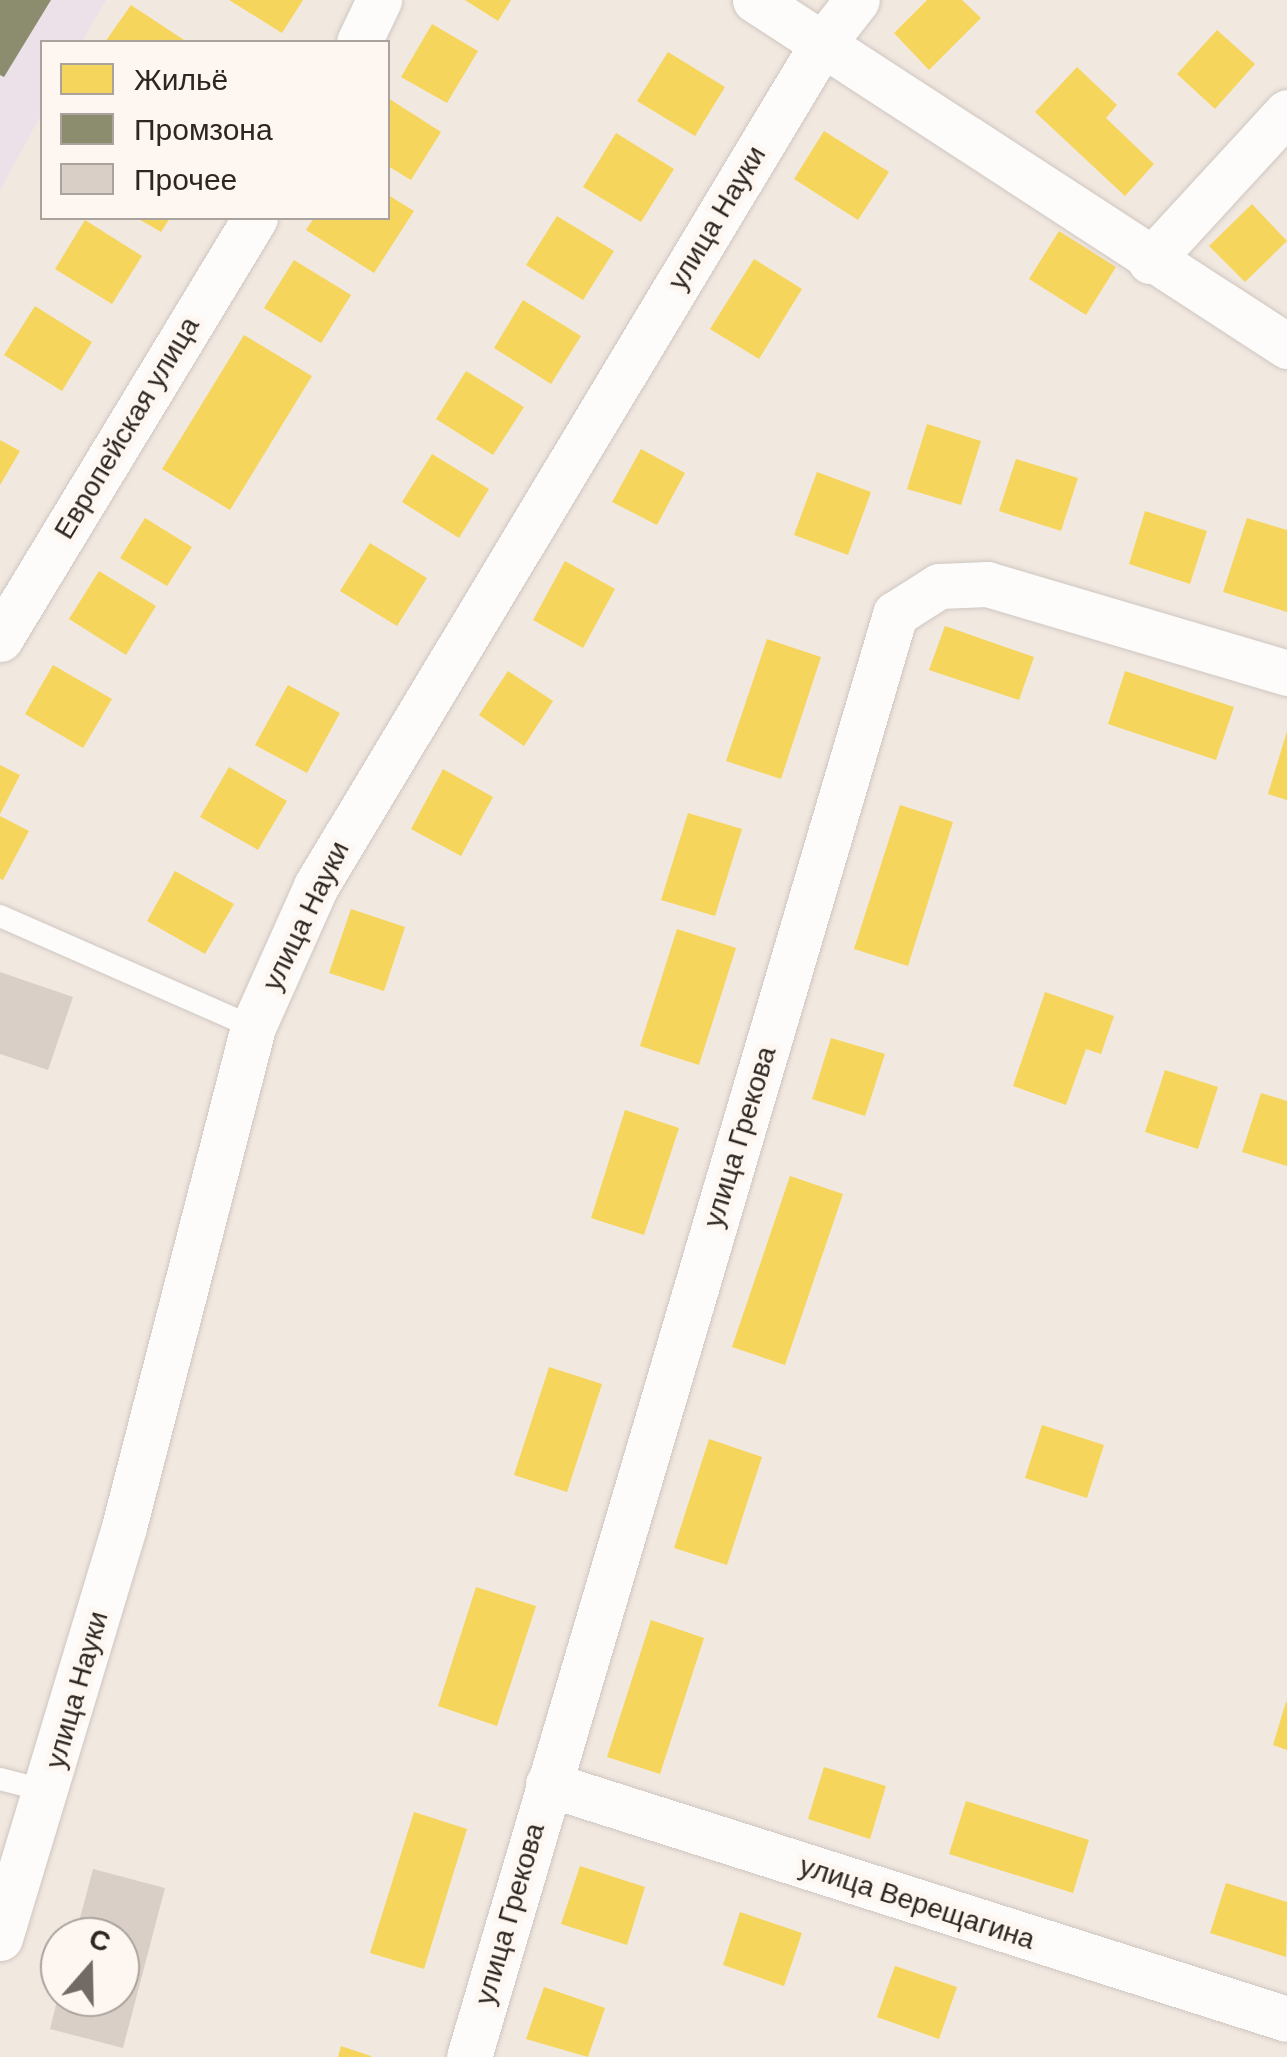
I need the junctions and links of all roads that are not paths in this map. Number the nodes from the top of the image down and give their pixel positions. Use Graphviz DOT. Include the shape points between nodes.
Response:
graph roads {
  1 [pos="379,0"];
  2 [pos="755,0"];
  3 [pos="857,0"];
  4 [pos="360,40"];
  5 [pos="821,46"];
  6 [pos="1287,112"];
  7 [pos="254,220"];
  8 [pos="1150,261"];
  9 [pos="1287,346"];
  10 [pos="0,639"];
  11 [pos="1287,672"];
  12 [pos="0,916"];
  13 [pos="253,1026"];
  14 [pos="0,1779"];
  15 [pos="548,1784"];
  16 [pos="47,1791"];
  17 [pos="0,1938"];
  18 [pos="1287,2019"];
  19 [pos="469,2057"];
  1 -- 4 [label="street"];
  2 -- 5 [label="street"];
  3 -- 5 [label="street, улица Науки"];
  5 -- 8 [label="street"];
  5 -- 13 [label="street, улица Науки" via="316,886"];
  6 -- 8 [label="street"];
  7 -- 10 [label="street, Европейская улица"];
  8 -- 9 [label="street"];
  11 -- 15 [label="street, улица Грекова" via="987,584 939,586 895,614"];
  12 -- 13 [label="lane"];
  13 -- 16 [label="street, улица Науки" via="124,1526"];
  14 -- 16 [label="lane"];
  15 -- 18 [label="street, улица Верещагина"];
  15 -- 19 [label="street, улица Грекова"];
  16 -- 17 [label="street, улица Науки"];
}
